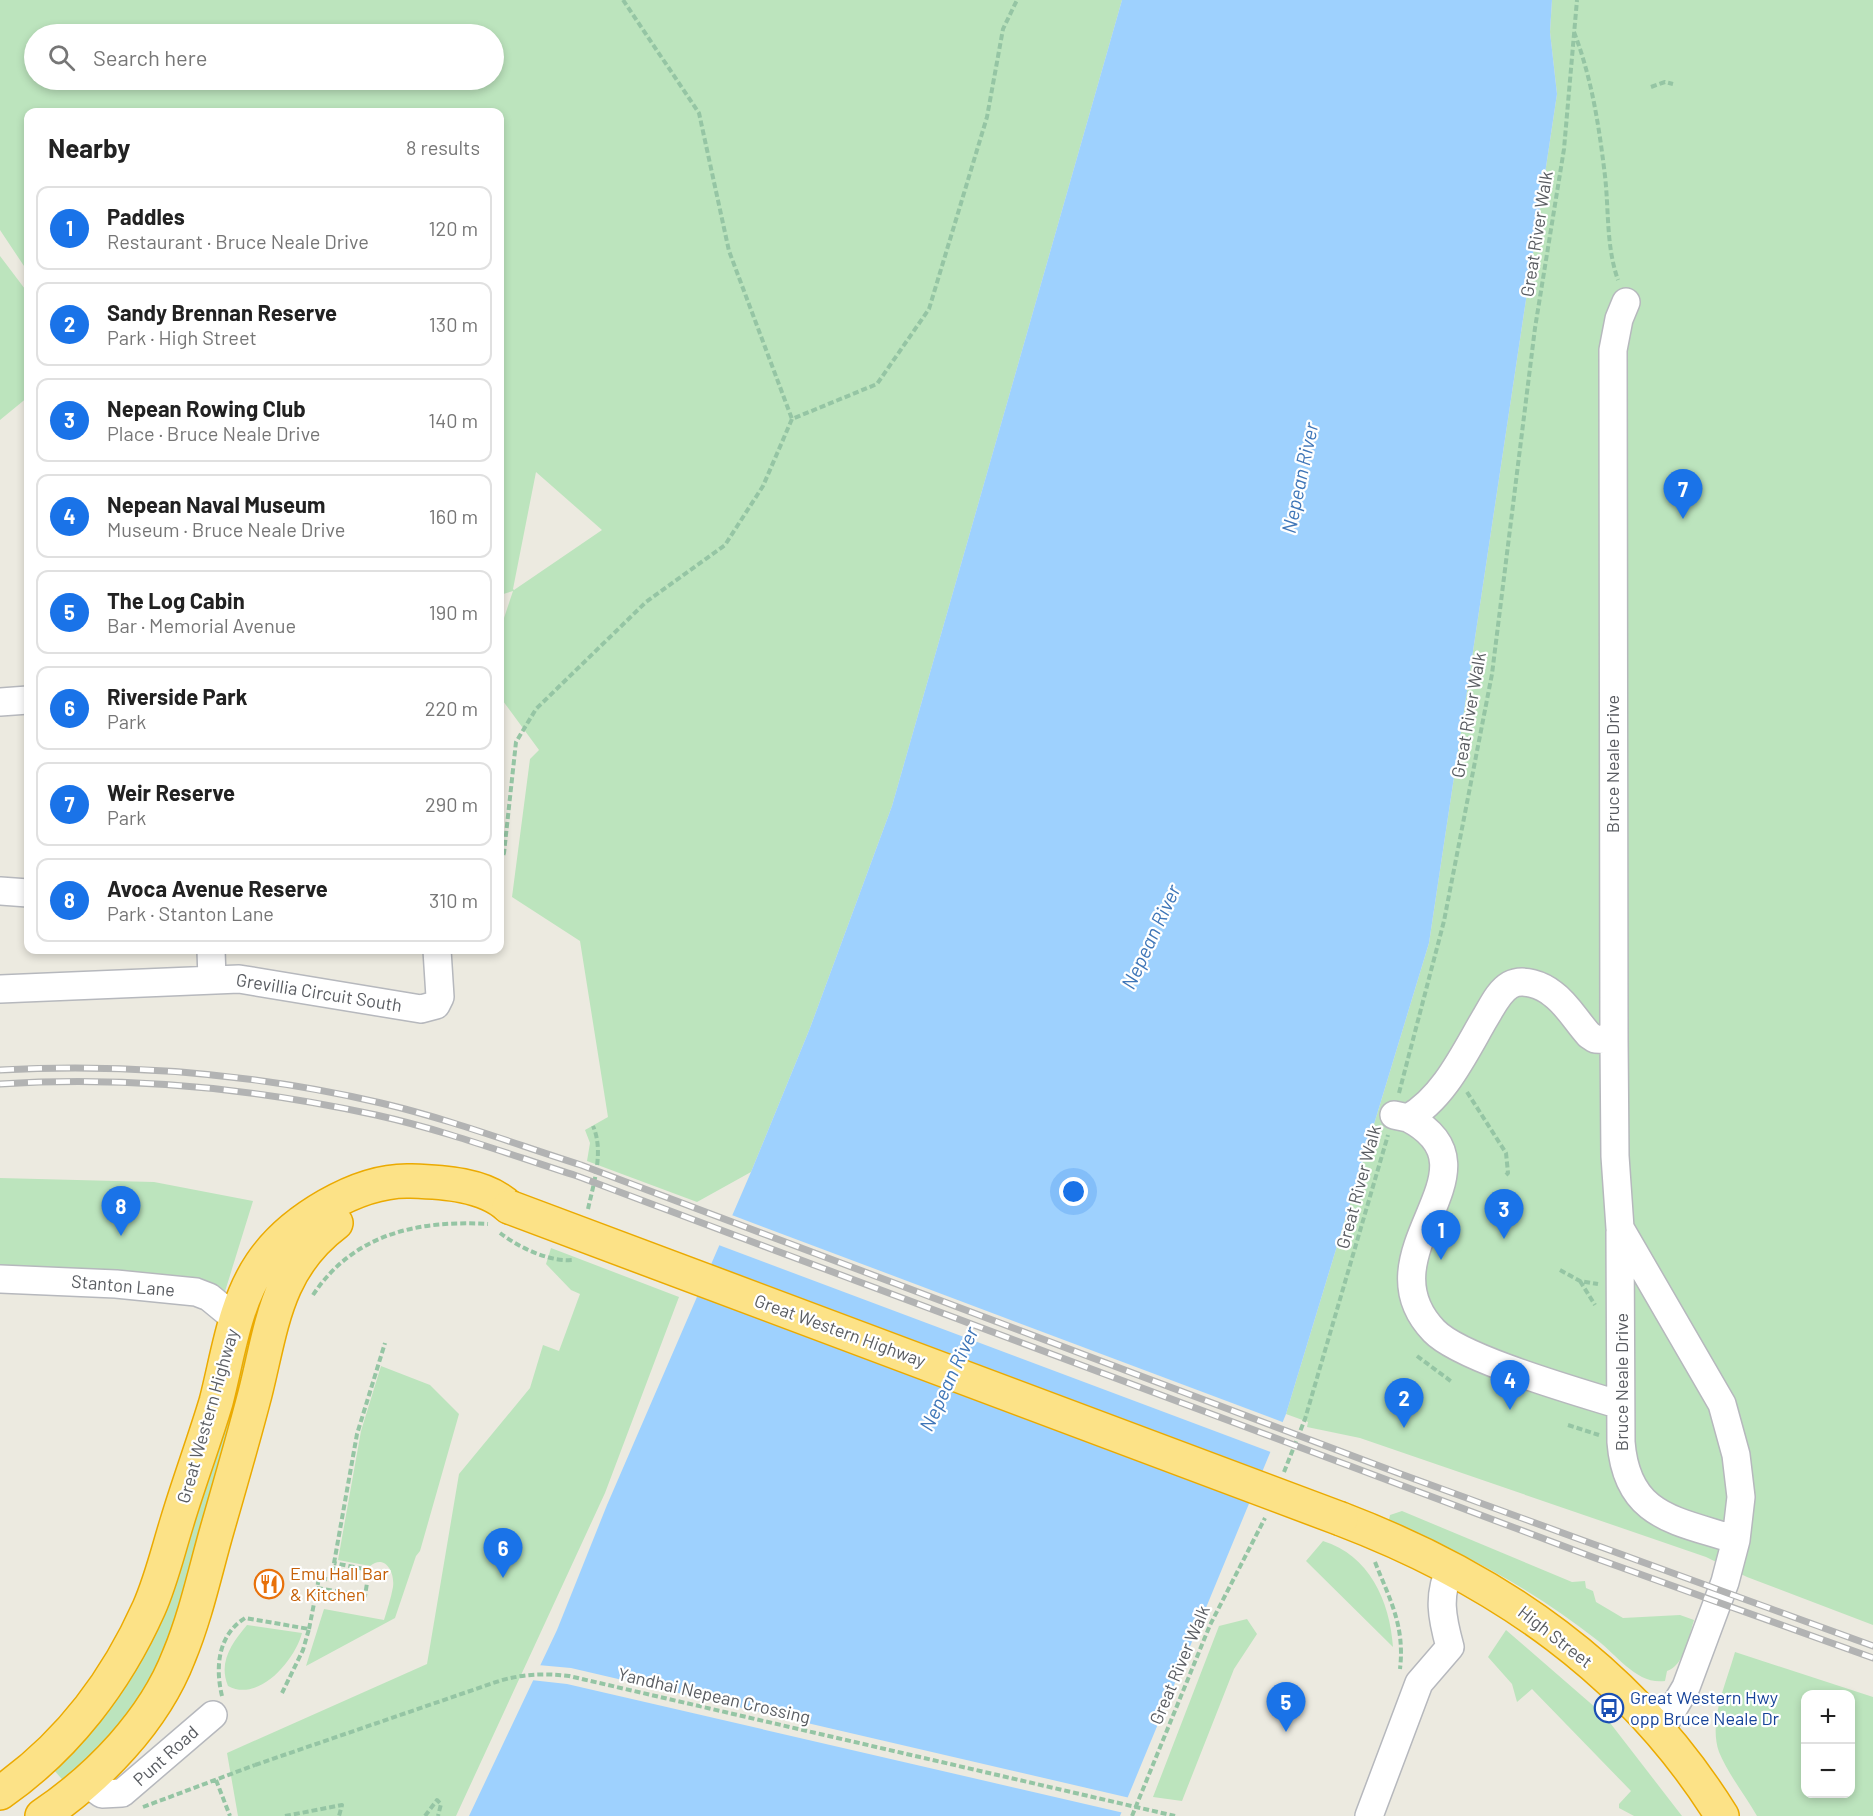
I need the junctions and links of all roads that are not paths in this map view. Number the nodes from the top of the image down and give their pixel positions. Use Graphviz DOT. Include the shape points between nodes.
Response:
graph roads {
  1 [pos="1626,302"];
  2 [pos="24,700"];
  3 [pos="0,702"];
  4 [pos="0,891"];
  5 [pos="24,893"];
  6 [pos="211,954"];
  7 [pos="437,954"];
  8 [pos="212,978"];
  9 [pos="0,989"];
  10 [pos="1614,1040"];
  11 [pos="502,1216"];
  12 [pos="1620,1228"];
  13 [pos="0,1279"];
  14 [pos="237,1320"];
  15 [pos="1620,1405"];
  16 [pos="1341,1518"];
  17 [pos="1736,1540"];
  18 [pos="1451,1567"];
  19 [pos="213,1715"];
  20 [pos="1660,1731"];
  21 [pos="85,1782"];
  22 [pos="0,1793"];
  23 [pos="42,1816"];
  24 [pos="1370,1816"];
  25 [pos="1722,1816"];
  1 -- 10 [label="street, Bruce Neale Drive" via="1613,350"];
  2 -- 3 [label="street"];
  4 -- 5 [label="street"];
  6 -- 8 [label="street"];
  7 -- 8 [label="street, Grevillia Circuit South" via="440,997 436,1005 421,1009 275,984"];
  8 -- 9 [label="street, Grevillia Circuit South"];
  10 -- 12 [label="street, Bruce Neale Drive"];
  10 -- 15 [label="street" via="1589,1035 1553,994 1537,985 1519,982 1500,994 1430,1101 1400,1116 1431,1131 1441,1147 1445,1166 1410,1270 1414,1295 1426,1321 1457,1347"];
  11 -- 14 [label="highway, Great Western Highway" via="498,1196 425,1181 387,1184 337,1200 293,1231 261,1264"];
  11 -- 16 [label="highway, Great Western Highway, bridge"];
  11 -- 21 [label="highway, Great Western Highway" via="429,1194 384,1200 339,1221 298,1258 281,1292 234,1474 179,1659 141,1721"];
  12 -- 15 [label="street, Bruce Neale Drive"];
  12 -- 17 [label="street, Bruce Neale Drive" via="1722,1404 1739,1476"];
  13 -- 14 [label="street, Stanton Lane" via="196,1292 222,1306"];
  14 -- 22 [label="highway, Great Western Highway" via="161,1576 130,1646 75,1726 28,1773"];
  15 -- 17 [label="street, Bruce Neale Drive" via="1621,1442 1629,1482 1646,1505 1676,1520"];
  16 -- 18 [label="highway, High Street"];
  17 -- 20 [label="street, Bruce Neale Drive" via="1725,1582 1686,1687"];
  18 -- 20 [label="highway, High Street" via="1553,1633"];
  18 -- 24 [label="street" via="1441,1599 1450,1647 1419,1683"];
  19 -- 21 [label="street, Punt Road" via="122,1793 102,1794"];
  20 -- 25 [label="highway, High Street"];
  21 -- 23 [label="highway, Great Western Highway"];
}
